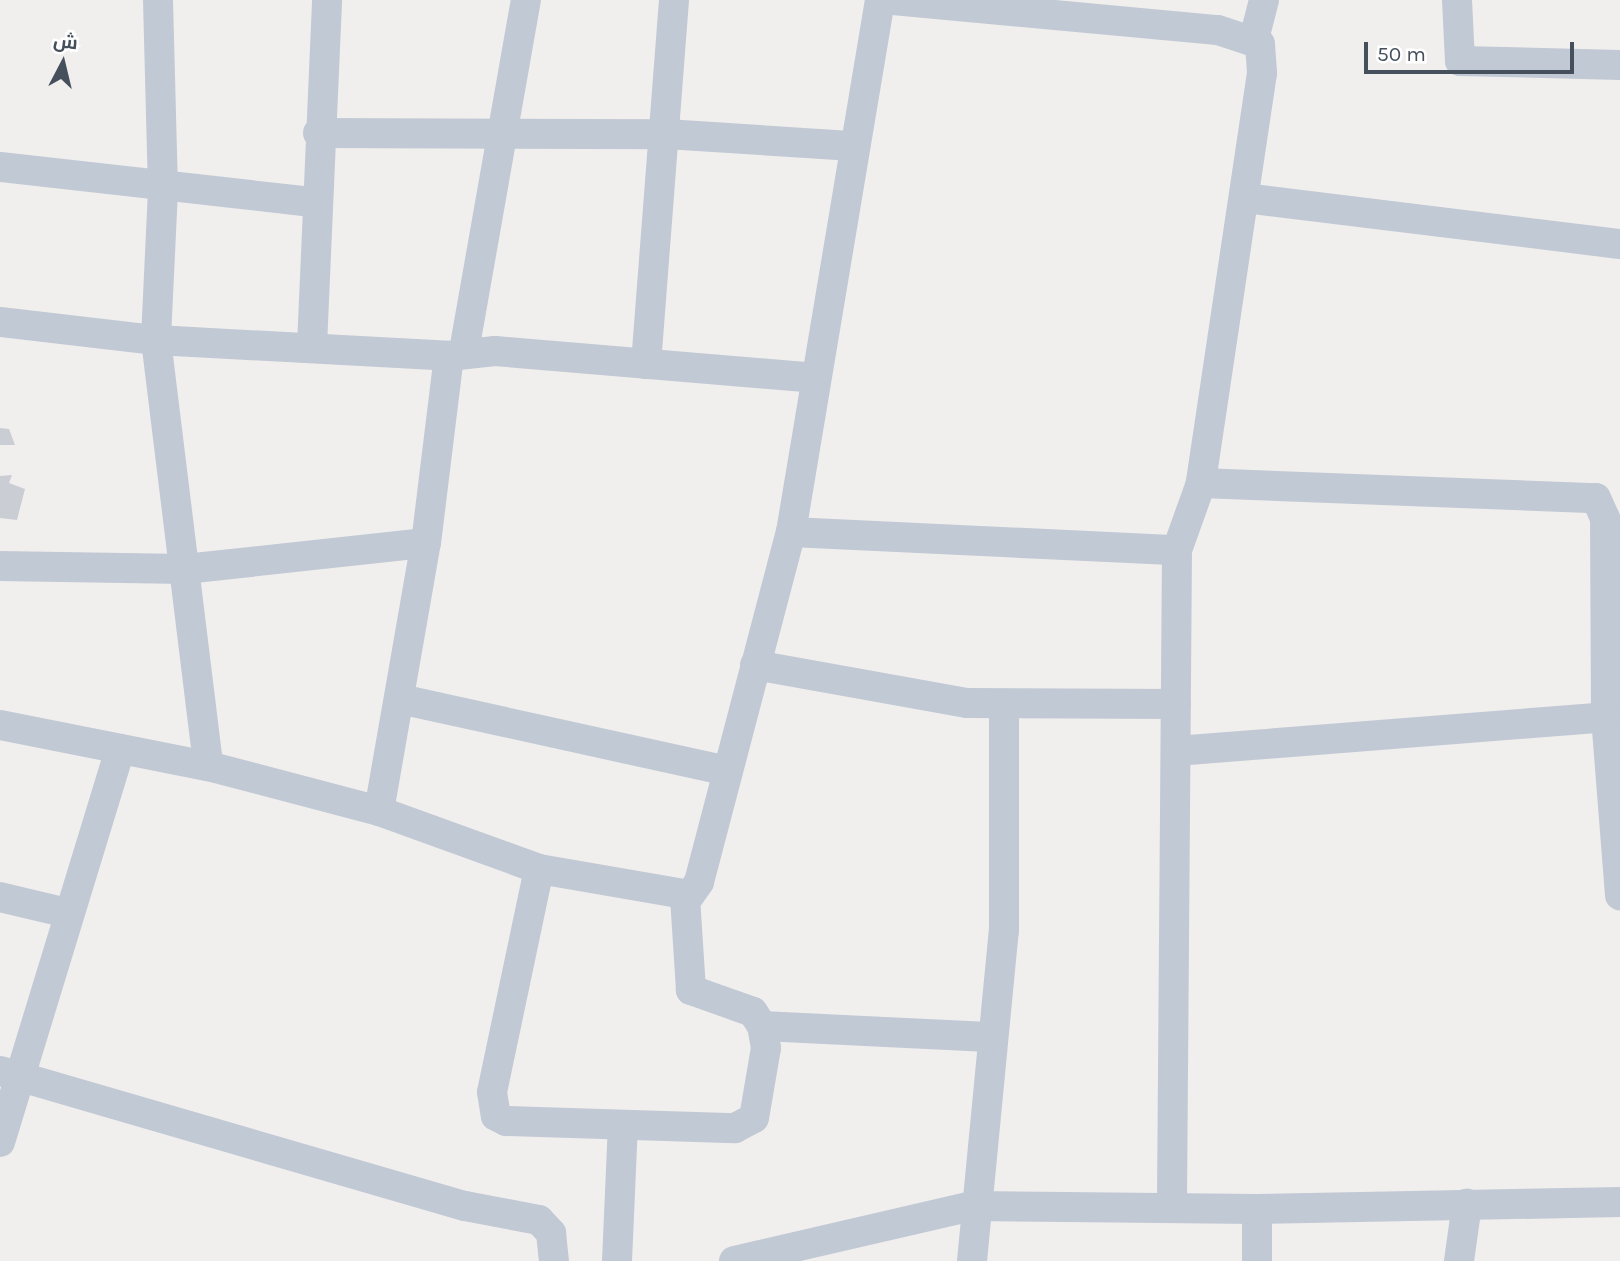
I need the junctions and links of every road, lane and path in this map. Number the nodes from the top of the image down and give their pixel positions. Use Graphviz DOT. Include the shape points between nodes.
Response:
graph roads {
  1 [pos="158,0"];
  2 [pos="327,0"];
  3 [pos="526,0"];
  4 [pos="674,0"];
  5 [pos="880,0"];
  6 [pos="893,0"];
  7 [pos="1264,0"];
  8 [pos="1457,0"];
  9 [pos="1254,39"];
  10 [pos="1620,65"];
  11 [pos="318,133"];
  12 [pos="666,134"];
  13 [pos="503,136"];
  14 [pos="854,146"];
  15 [pos="0,167"];
  16 [pos="163,190"];
  17 [pos="1245,198"];
  18 [pos="314,202"];
  19 [pos="1620,244"];
  20 [pos="0,322"];
  21 [pos="156,340"];
  22 [pos="312,346"];
  23 [pos="456,354"];
  24 [pos="646,364"];
  25 [pos="814,378"];
  26 [pos="1201,484"];
  27 [pos="1612,515"];
  28 [pos="790,532"];
  29 [pos="426,543"];
  30 [pos="1177,550"];
  31 [pos="0,566"];
  32 [pos="185,569"];
  33 [pos="755,665"];
  34 [pos="400,699"];
  35 [pos="1004,704"];
  36 [pos="1176,704"];
  37 [pos="1606,717"];
  38 [pos="0,725"];
  39 [pos="120,749"];
  40 [pos="1176,751"];
  41 [pos="208,766"];
  42 [pos="727,771"];
  43 [pos="379,811"];
  44 [pos="539,869"];
  45 [pos="1620,895"];
  46 [pos="0,897"];
  47 [pos="685,898"];
  48 [pos="67,914"];
  49 [pos="762,1027"];
  50 [pos="989,1037"];
  51 [pos="11,1075"];
  52 [pos="623,1125"];
  53 [pos="0,1142"];
  54 [pos="1620,1202"];
  55 [pos="1467,1204"];
  56 [pos="1172,1205"];
  57 [pos="973,1206"];
  58 [pos="1257,1209"];
  59 [pos="554,1261"];
  60 [pos="617,1261"];
  61 [pos="734,1261"];
  62 [pos="972,1261"];
  63 [pos="1257,1261"];
  64 [pos="1460,1261"];
  1 -- 16 [label="street"];
  2 -- 11 [label="street"];
  3 -- 13 [label="street"];
  4 -- 12 [label="street"];
  5 -- 14 [label="street"];
  6 -- 9 [label="street"];
  7 -- 9 [label="street"];
  8 -- 10 [label="street" via="1460,61"];
  9 -- 17 [label="street" via="1260,44 1262,73"];
  11 -- 13 [label="street"];
  11 -- 18 [label="street"];
  12 -- 13 [label="street"];
  12 -- 14 [label="street"];
  12 -- 24 [label="street"];
  13 -- 23 [label="street"];
  14 -- 25 [label="street"];
  15 -- 16 [label="street"];
  16 -- 18 [label="street"];
  16 -- 21 [label="street"];
  17 -- 19 [label="street"];
  17 -- 26 [label="street"];
  18 -- 22 [label="street"];
  20 -- 21 [label="street"];
  21 -- 22 [label="street"];
  21 -- 32 [label="street"];
  22 -- 23 [label="street"];
  23 -- 24 [label="street"];
  23 -- 29 [label="street"];
  24 -- 25 [label="street"];
  25 -- 28 [label="street"];
  26 -- 27 [label="street" via="1579,493 1596,498"];
  26 -- 30 [label="street"];
  27 -- 37 [label="street"];
  28 -- 30 [label="street"];
  28 -- 33 [label="street"];
  29 -- 32 [label="street"];
  29 -- 34 [label="street"];
  30 -- 36 [label="street"];
  31 -- 32 [label="street"];
  32 -- 41 [label="street"];
  33 -- 35 [label="street"];
  33 -- 42 [label="street"];
  34 -- 42 [label="street"];
  34 -- 43 [label="street"];
  35 -- 36 [label="street"];
  35 -- 50 [label="street" via="1004,931"];
  36 -- 40 [label="street"];
  37 -- 40 [label="street"];
  37 -- 45 [label="street"];
  38 -- 39 [label="street"];
  39 -- 41 [label="street"];
  39 -- 48 [label="street"];
  40 -- 56 [label="street"];
  41 -- 43 [label="street"];
  42 -- 47 [label="street" via="699,881"];
  43 -- 44 [label="street"];
  44 -- 47 [label="street"];
  44 -- 52 [label="street" via="493,1109 512,1122"];
  46 -- 48 [label="street"];
  47 -- 49 [label="street" via="691,990 753,1012"];
  48 -- 51 [label="street"];
  49 -- 50 [label="street"];
  49 -- 52 [label="street" via="761,1106 750,1122 735,1128"];
  50 -- 57 [label="street"];
  51 -- 53 [label="street"];
  51 -- 59 [label="street" via="465,1206 539,1220 551,1233"];
  52 -- 60 [label="street"];
  54 -- 55 [label="street"];
  55 -- 58 [label="street"];
  55 -- 64 [label="street"];
  56 -- 57 [label="street"];
  56 -- 58 [label="street"];
  57 -- 61 [label="street"];
  57 -- 62 [label="street"];
  58 -- 63 [label="street"];
}
